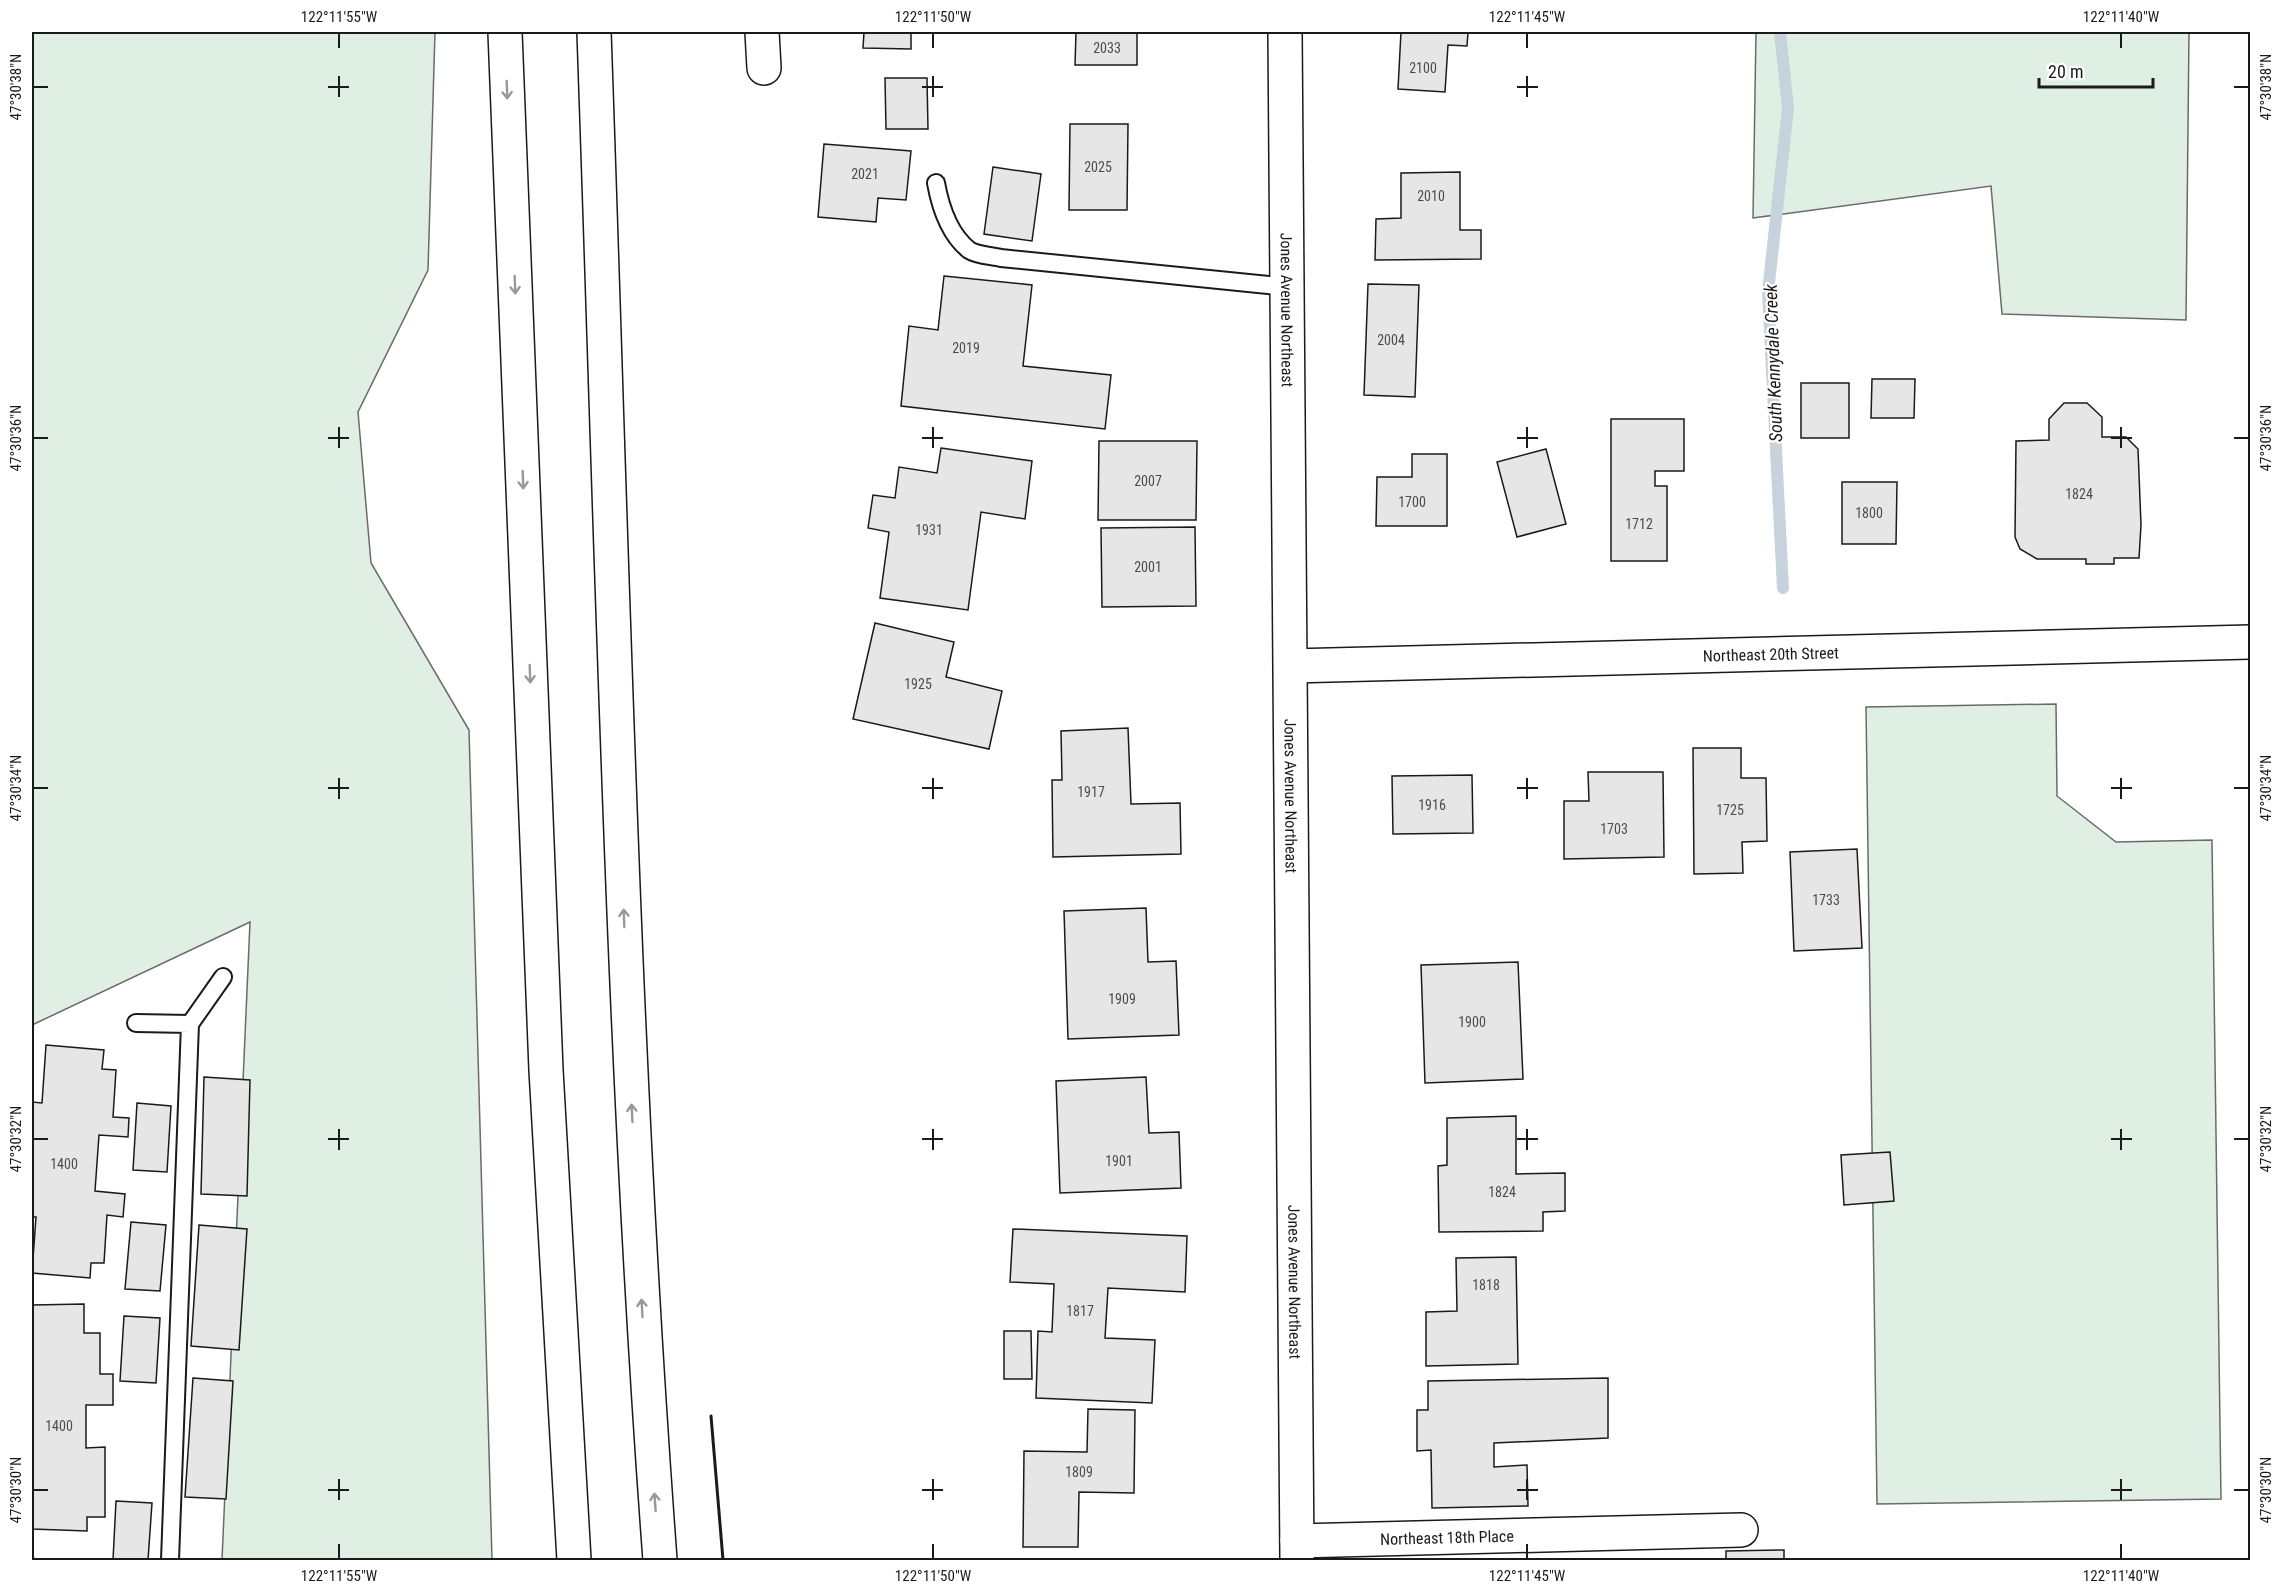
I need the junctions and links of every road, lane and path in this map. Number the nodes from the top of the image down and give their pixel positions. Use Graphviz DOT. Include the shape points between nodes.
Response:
graph roads {
  1 [pos="505,32"];
  2 [pos="594,32"];
  3 [pos="762,32"];
  4 [pos="1285,32"];
  5 [pos="765,68"];
  6 [pos="936,183"];
  7 [pos="1288,287"];
  8 [pos="2250,642"];
  9 [pos="1292,666"];
  10 [pos="223,977"];
  11 [pos="136,1023"];
  12 [pos="190,1024"];
  13 [pos="1741,1530"];
  14 [pos="1297,1551"];
  15 [pos="170,1560"];
  16 [pos="574,1560"];
  17 [pos="660,1560"];
  1 -- 16 [label="main road, one-way" via="546,1070"];
  17 -- 2 [label="main road, one-way" via="628,1034"];
  3 -- 5 [label="main road"];
  4 -- 7 [label="main road, Jones Avenue Northeast"];
  6 -- 7 [label="lane" via="941,208 970,251 1001,258"];
  7 -- 9 [label="main road, Jones Avenue Northeast"];
  8 -- 9 [label="main road, Northeast 20th Street"];
  9 -- 14 [label="main road, Jones Avenue Northeast"];
  10 -- 12 [label="lane"];
  11 -- 12 [label="lane"];
  12 -- 15 [label="lane"];
  13 -- 14 [label="main road, Northeast 18th Place"];
}
